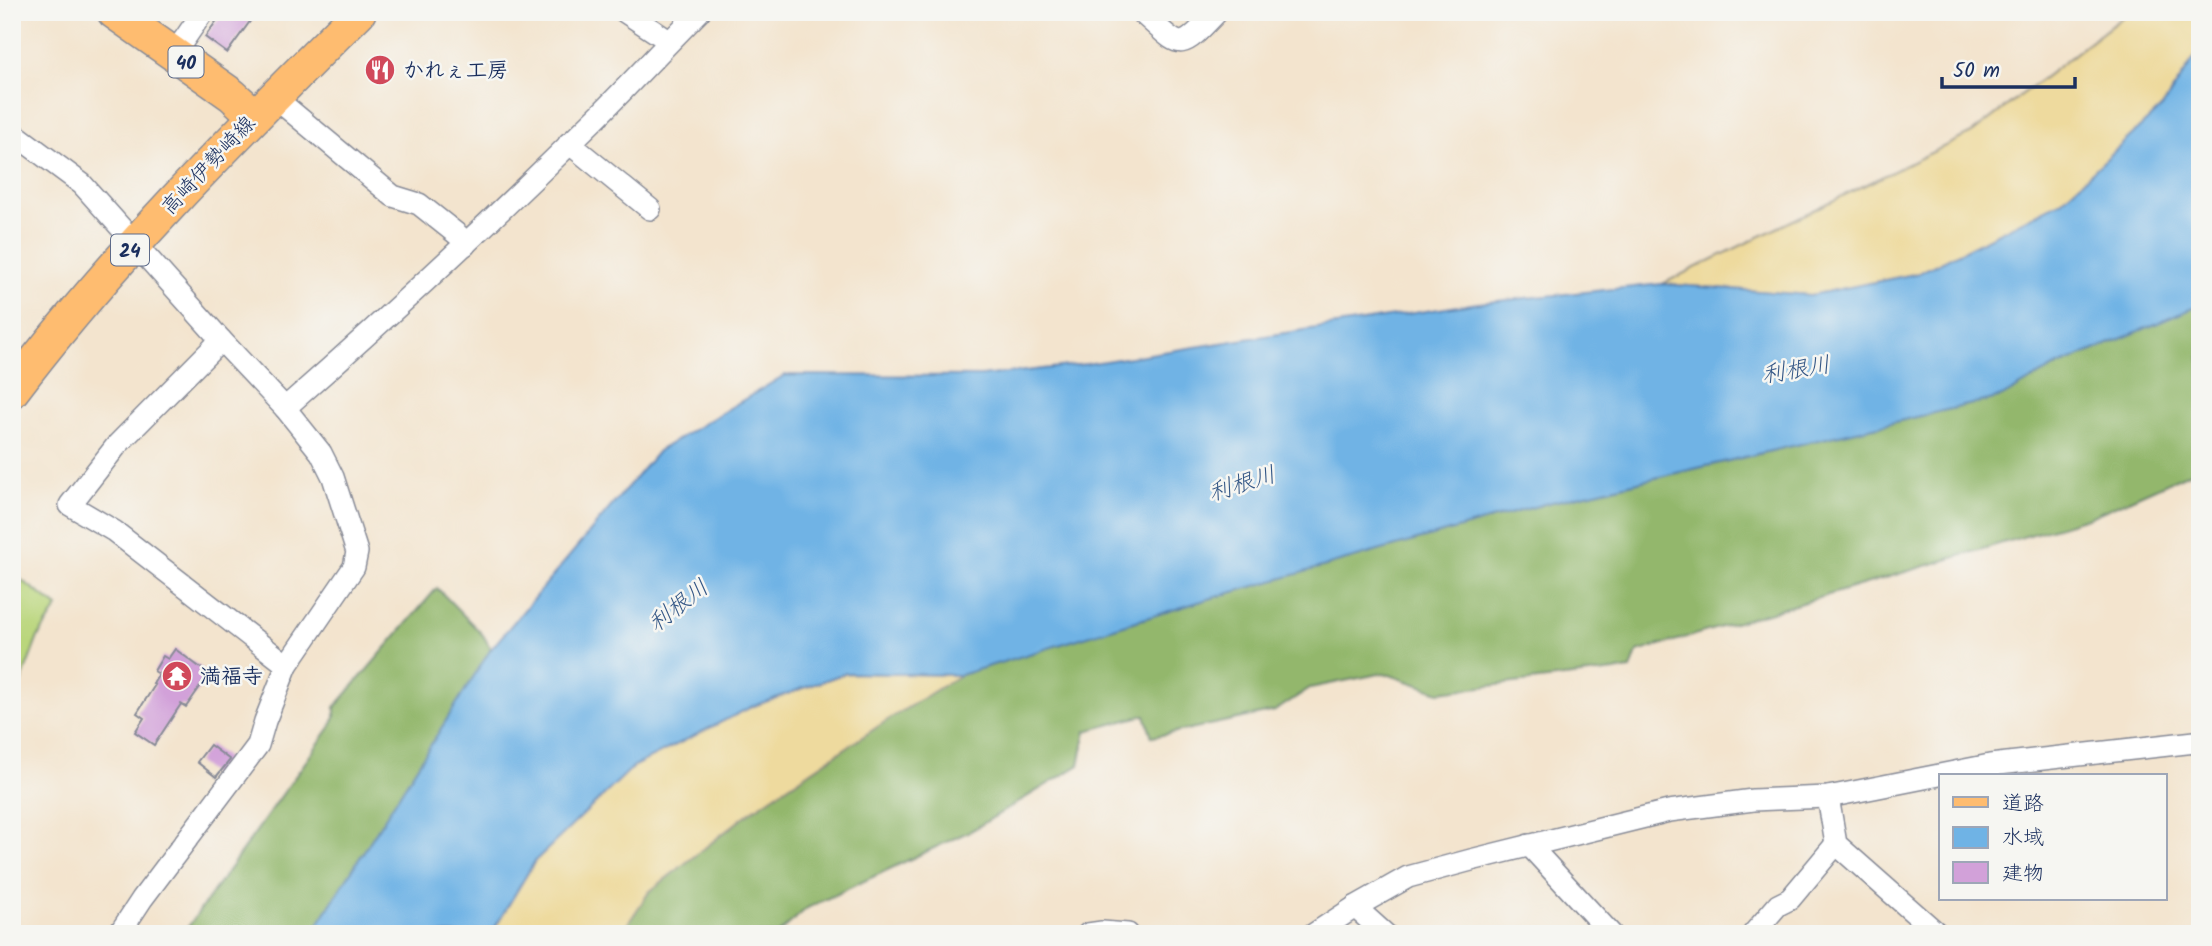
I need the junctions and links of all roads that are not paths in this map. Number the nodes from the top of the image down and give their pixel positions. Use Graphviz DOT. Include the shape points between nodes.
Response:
graph roads {
  1 [pos="114,12"];
  2 [pos="203,12"];
  3 [pos="359,12"];
  4 [pos="625,12"];
  5 [pos="699,12"];
  6 [pos="1141,12"];
  7 [pos="1217,12"];
  8 [pos="669,41"];
  9 [pos="174,54"];
  10 [pos="265,106"];
  11 [pos="12,132"];
  12 [pos="569,143"];
  13 [pos="650,209"];
  14 [pos="135,243"];
  15 [pos="465,245"];
  16 [pos="221,340"];
  17 [pos="12,391"];
  18 [pos="285,408"];
  19 [pos="287,665"];
  20 [pos="2200,746"];
  21 [pos="1944,774"];
  22 [pos="1939,775"];
  23 [pos="1828,797"];
  24 [pos="1836,844"];
  25 [pos="1529,845"];
  26 [pos="1355,907"];
  27 [pos="119,934"];
  28 [pos="1088,934"];
  29 [pos="1128,934"];
  30 [pos="1314,934"];
  31 [pos="1385,934"];
  32 [pos="1611,934"];
  33 [pos="1753,934"];
  34 [pos="1938,934"];
  1 -- 9 [label="main road, 40"];
  2 -- 9 [label="street"];
  3 -- 10 [label="main road, 高崎伊勢崎線 / 24"];
  4 -- 8 [label="street"];
  5 -- 8 [label="street"];
  6 -- 7 [label="street" via="1179,43 1192,38"];
  8 -- 12 [label="street"];
  9 -- 10 [label="main road, 40" via="232,94"];
  10 -- 14 [label="main road, 高崎伊勢崎線 / 24"];
  10 -- 15 [label="street" via="393,196 419,204"];
  11 -- 14 [label="street" via="82,184"];
  12 -- 13 [label="street"];
  12 -- 15 [label="street"];
  14 -- 16 [label="street"];
  14 -- 17 [label="main road, 高崎伊勢崎線 / 24"];
  15 -- 18 [label="street"];
  16 -- 18 [label="street"];
  16 -- 19 [label="street" via="117,446 70,505 114,531"];
  18 -- 19 [label="street" via="328,463 357,552 354,568"];
  19 -- 27 [label="street" via="258,745"];
  20 -- 21 [label="street" via="2195,742"];
  22 -- 23 [label="street"];
  23 -- 24 [label="street"];
  23 -- 25 [label="street" via="1754,800 1669,811"];
  24 -- 33 [label="street" via="1790,900 1778,905"];
  24 -- 34 [label="street"];
  25 -- 26 [label="street" via="1408,877"];
  25 -- 32 [label="street"];
  26 -- 30 [label="street"];
  26 -- 31 [label="street"];
  28 -- 29 [label="street"];
}
